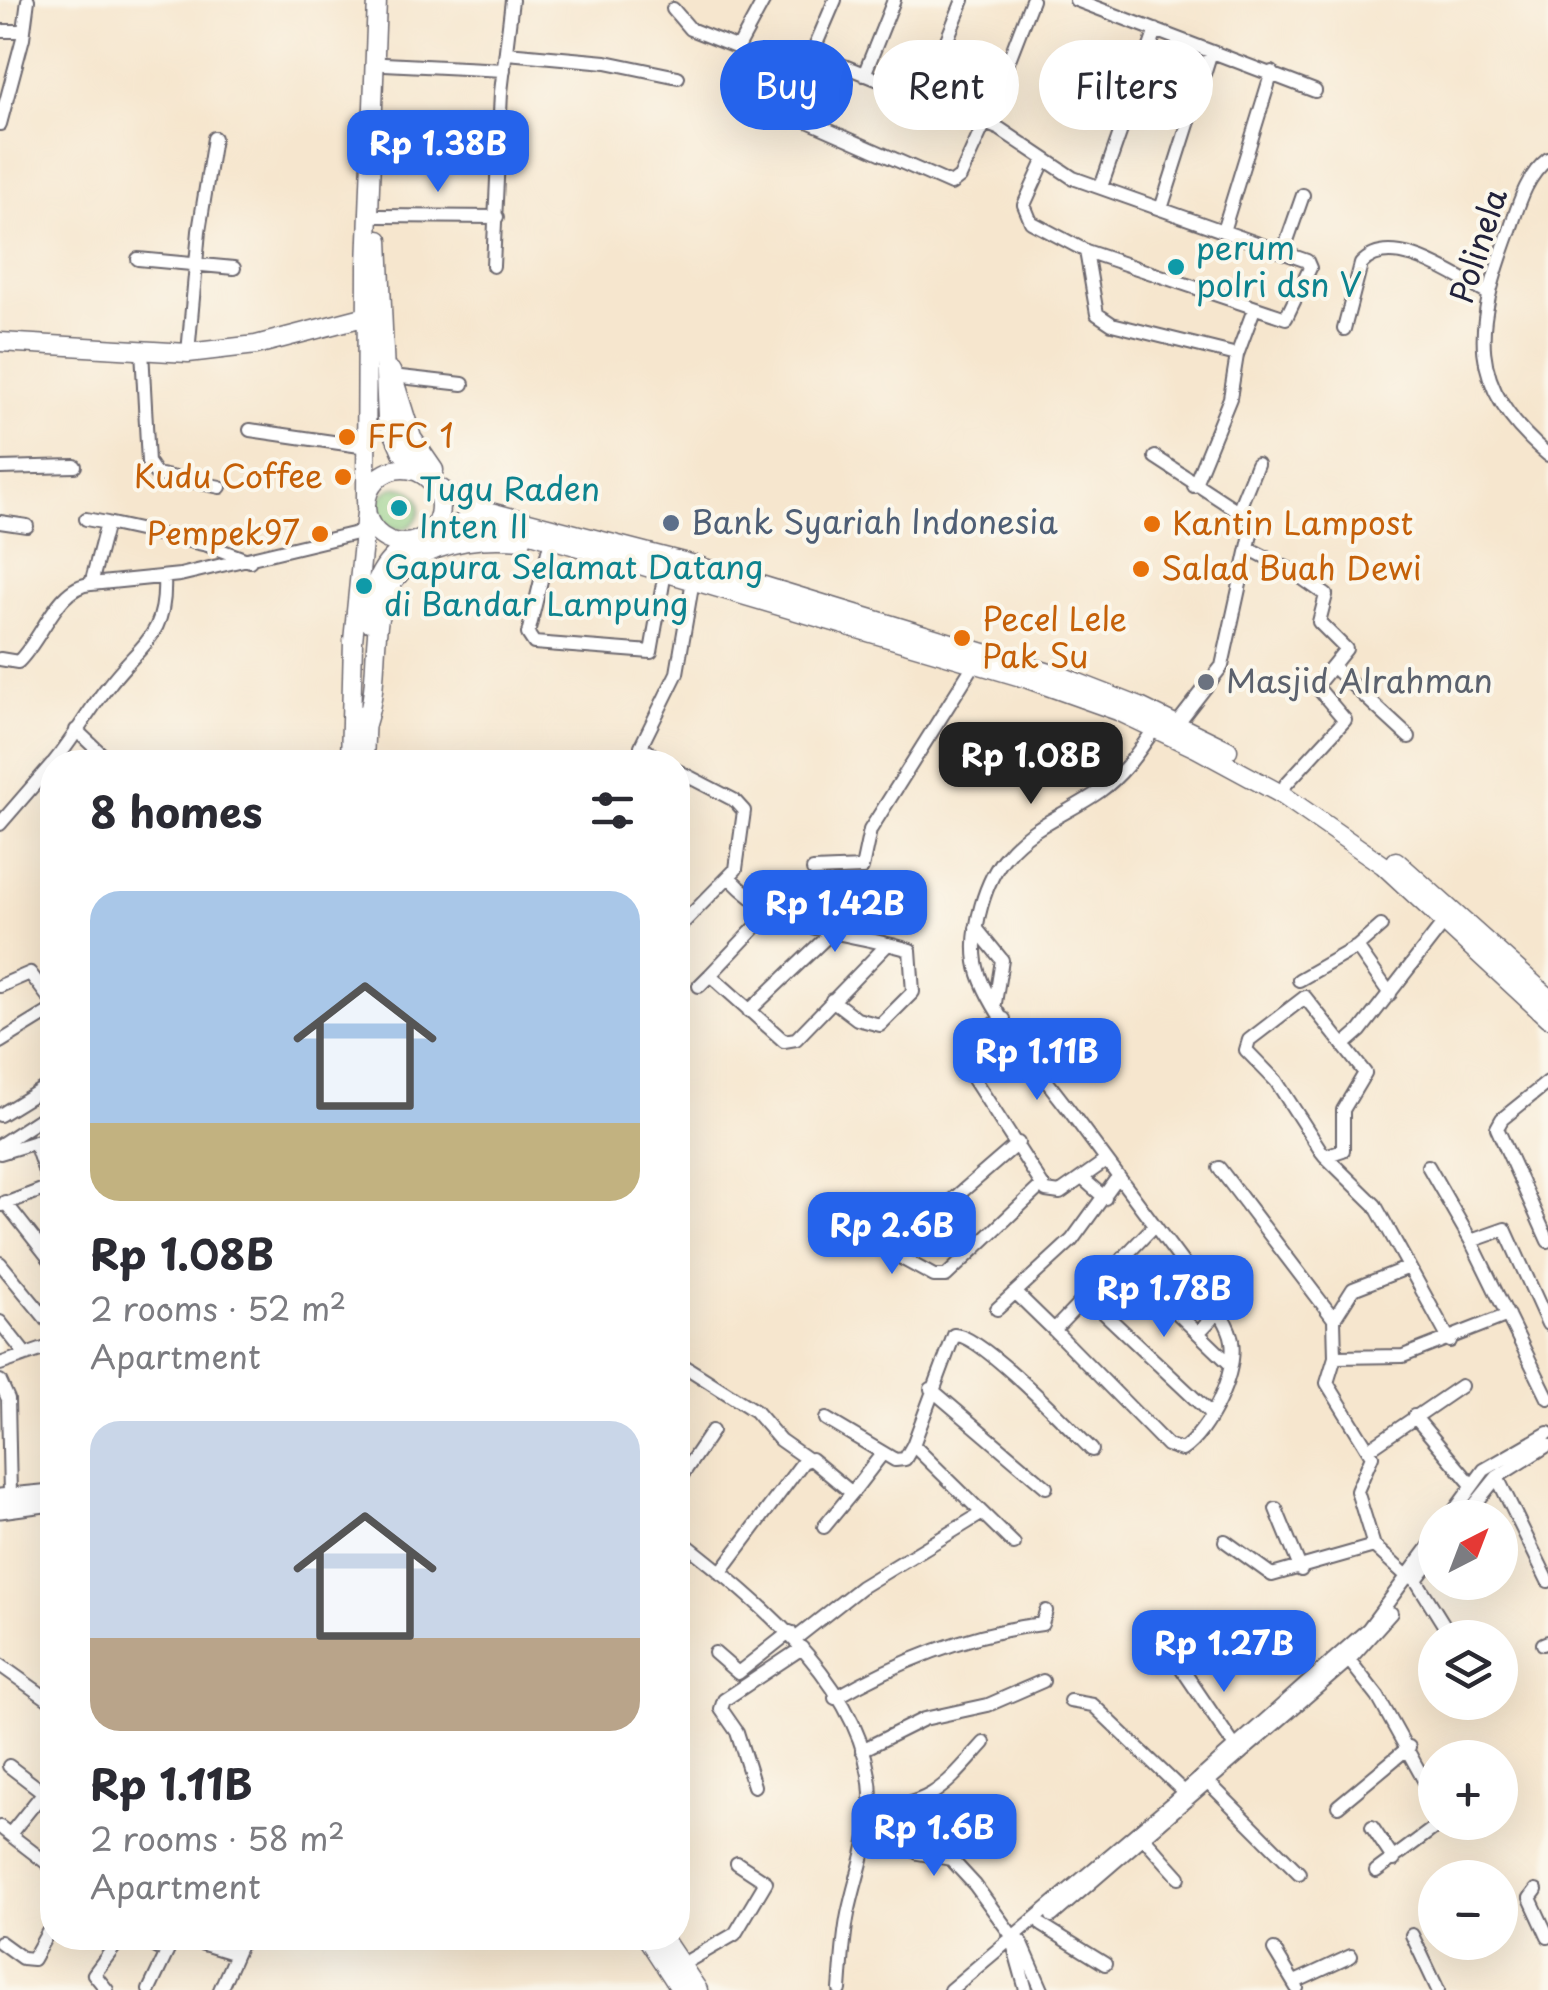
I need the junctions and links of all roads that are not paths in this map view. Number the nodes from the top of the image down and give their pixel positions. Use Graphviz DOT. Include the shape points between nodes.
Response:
graph roads {
  1 [pos="28,0"];
  2 [pos="377,0"];
  3 [pos="389,0"];
  4 [pos="512,0"];
  5 [pos="764,0"];
  6 [pos="834,0"];
  7 [pos="894,0"];
  8 [pos="962,0"];
  9 [pos="1032,0"];
  10 [pos="1076,0"];
  11 [pos="1098,3"];
  12 [pos="674,10"];
  13 [pos="1156,30"];
  14 [pos="0,31"];
  15 [pos="24,32"];
  16 [pos="817,40"];
  17 [pos="946,40"];
  18 [pos="1015,40"];
  19 [pos="1181,40"];
  20 [pos="1213,52"];
  21 [pos="507,53"];
  22 [pos="384,64"];
  23 [pos="504,70"];
  24 [pos="853,70"];
  25 [pos="1272,72"];
  26 [pos="864,75"];
  27 [pos="678,77"];
  28 [pos="873,79"];
  29 [pos="1315,91"];
  30 [pos="1,106"];
  31 [pos="0,124"];
  32 [pos="824,130"];
  33 [pos="980,130"];
  34 [pos="1000,130"];
  35 [pos="1187,130"];
  36 [pos="214,138"];
  37 [pos="1548,159"];
  38 [pos="1044,160"];
  39 [pos="1101,186"];
  40 [pos="1304,194"];
  41 [pos="1161,209"];
  42 [pos="379,216"];
  43 [pos="497,217"];
  44 [pos="1224,228"];
  45 [pos="1086,251"];
  46 [pos="1283,252"];
  47 [pos="138,258"];
  48 [pos="196,266"];
  49 [pos="493,266"];
  50 [pos="234,268"];
  51 [pos="1488,292"];
  52 [pos="1254,309"];
  53 [pos="367,316"];
  54 [pos="1344,329"];
  55 [pos="380,332"];
  56 [pos="0,342"];
  57 [pos="142,350"];
  58 [pos="188,353"];
  59 [pos="1236,364"];
  60 [pos="392,376"];
  61 [pos="463,384"];
  62 [pos="250,430"];
  63 [pos="367,447"];
  64 [pos="1548,455"];
  65 [pos="1154,457"];
  66 [pos="1257,464"];
  67 [pos="75,466"];
  68 [pos="0,468"];
  69 [pos="427,478"];
  70 [pos="1194,486"];
  71 [pos="220,487"];
  72 [pos="1238,511"];
  73 [pos="366,515"];
  74 [pos="86,518"];
  75 [pos="0,522"];
  76 [pos="107,522"];
  77 [pos="27,526"];
  78 [pos="546,533"];
  79 [pos="422,537"];
  80 [pos="1248,548"];
  81 [pos="250,560"];
  82 [pos="664,572"];
  83 [pos="164,578"];
  84 [pos="693,580"];
  85 [pos="91,584"];
  86 [pos="873,626"];
  87 [pos="898,634"];
  88 [pos="0,659"];
  89 [pos="975,663"];
  90 [pos="1333,667"];
  91 [pos="360,687"];
  92 [pos="366,724"];
  93 [pos="1177,724"];
  94 [pos="1154,728"];
  95 [pos="76,730"];
  96 [pos="1409,737"];
  97 [pos="62,750"];
  98 [pos="97,750"];
  99 [pos="352,750"];
  100 [pos="365,750"];
  101 [pos="641,750"];
  102 [pos="690,778"];
  103 [pos="40,779"];
  104 [pos="1286,784"];
  105 [pos="0,824"];
  106 [pos="813,870"];
  107 [pos="730,878"];
  108 [pos="769,913"];
  109 [pos="690,916"];
  110 [pos="1446,920"];
  111 [pos="1381,926"];
  112 [pos="976,928"];
  113 [pos="832,932"];
  114 [pos="886,946"];
  115 [pos="1358,946"];
  116 [pos="710,975"];
  117 [pos="1299,980"];
  118 [pos="0,986"];
  119 [pos="699,986"];
  120 [pos="40,988"];
  121 [pos="1390,994"];
  122 [pos="1548,997"];
  123 [pos="832,1000"];
  124 [pos="995,1003"];
  125 [pos="748,1010"];
  126 [pos="40,1014"];
  127 [pos="1548,1018"];
  128 [pos="1004,1019"];
  129 [pos="0,1042"];
  130 [pos="1344,1045"];
  131 [pos="1548,1082"];
  132 [pos="40,1090"];
  133 [pos="0,1115"];
  134 [pos="40,1120"];
  135 [pos="40,1142"];
  136 [pos="1018,1143"];
  137 [pos="34,1144"];
  138 [pos="0,1149"];
  139 [pos="1326,1156"];
  140 [pos="40,1160"];
  141 [pos="1104,1162"];
  142 [pos="1428,1166"];
  143 [pos="1218,1168"];
  144 [pos="1082,1178"];
  145 [pos="1117,1178"];
  146 [pos="1042,1184"];
  147 [pos="40,1192"];
  148 [pos="1105,1198"];
  149 [pos="3,1204"];
  150 [pos="1154,1226"];
  151 [pos="1471,1240"];
  152 [pos="1548,1241"];
  153 [pos="40,1248"];
  154 [pos="1122,1260"];
  155 [pos="0,1263"];
  156 [pos="1407,1268"];
  157 [pos="1016,1293"];
  158 [pos="1088,1298"];
  159 [pos="997,1309"];
  160 [pos="1328,1310"];
  161 [pos="40,1311"];
  162 [pos="1219,1311"];
  163 [pos="1508,1315"];
  164 [pos="0,1322"];
  165 [pos="1548,1324"];
  166 [pos="1054,1330"];
  167 [pos="1198,1333"];
  168 [pos="1450,1342"];
  169 [pos="40,1350"];
  170 [pos="26,1355"];
  171 [pos="1335,1358"];
  172 [pos="0,1364"];
  173 [pos="1230,1364"];
  174 [pos="690,1370"];
  175 [pos="0,1381"];
  176 [pos="1461,1386"];
  177 [pos="931,1389"];
  178 [pos="1548,1398"];
  179 [pos="1210,1412"];
  180 [pos="1414,1416"];
  181 [pos="826,1419"];
  182 [pos="712,1431"];
  183 [pos="1548,1432"];
  184 [pos="913,1445"];
  185 [pos="1548,1445"];
  186 [pos="1368,1449"];
  187 [pos="1092,1450"];
  188 [pos="882,1454"];
  189 [pos="804,1462"];
  190 [pos="690,1463"];
  191 [pos="1498,1477"];
  192 [pos="1472,1485"];
  193 [pos="1046,1487"];
  194 [pos="40,1493"];
  195 [pos="852,1493"];
  196 [pos="5,1496"];
  197 [pos="1462,1500"];
  198 [pos="1479,1500"];
  199 [pos="40,1505"];
  200 [pos="1276,1509"];
  201 [pos="0,1510"];
  202 [pos="981,1514"];
  203 [pos="824,1527"];
  204 [pos="1225,1541"];
  205 [pos="1014,1544"];
  206 [pos="1374,1546"];
  207 [pos="690,1548"];
  208 [pos="1301,1570"];
  209 [pos="1417,1572"];
  210 [pos="720,1573"];
  211 [pos="1548,1581"];
  212 [pos="1046,1611"];
  213 [pos="1442,1620"];
  214 [pos="796,1640"];
  215 [pos="715,1653"];
  216 [pos="1349,1660"];
  217 [pos="1180,1666"];
  218 [pos="0,1667"];
  219 [pos="1323,1676"];
  220 [pos="1043,1681"];
  221 [pos="40,1692"];
  222 [pos="835,1698"];
  223 [pos="1070,1701"];
  224 [pos="984,1743"];
  225 [pos="1236,1746"];
  226 [pos="1408,1748"];
  227 [pos="862,1750"];
  228 [pos="9,1766"];
  229 [pos="1418,1767"];
  230 [pos="1205,1780"];
  231 [pos="40,1783"];
  232 [pos="754,1786"];
  233 [pos="1184,1792"];
  234 [pos="40,1795"];
  235 [pos="1000,1806"];
  236 [pos="1338,1806"];
  237 [pos="871,1811"];
  238 [pos="1372,1826"];
  239 [pos="5,1830"];
  240 [pos="1144,1838"];
  241 [pos="1420,1840"];
  242 [pos="40,1853"];
  243 [pos="950,1859"];
  244 [pos="1394,1860"];
  245 [pos="737,1863"];
  246 [pos="1376,1870"];
  247 [pos="1098,1871"];
  248 [pos="1299,1873"];
  249 [pos="1178,1878"];
  250 [pos="1536,1890"];
  251 [pos="1042,1924"];
  252 [pos="1412,1936"];
  253 [pos="1548,1937"];
  254 [pos="1014,1940"];
  255 [pos="0,1942"];
  256 [pos="40,1945"];
  257 [pos="112,1950"];
  258 [pos="168,1950"];
  259 [pos="223,1950"];
  260 [pos="238,1950"];
  261 [pos="654,1950"];
  262 [pos="670,1950"];
  263 [pos="1274,1950"];
  264 [pos="236,1954"];
  265 [pos="1350,1956"];
  266 [pos="1105,1964"];
  267 [pos="681,1965"];
  268 [pos="1297,1986"];
  269 [pos="108,1990"];
  270 [pos="149,1990"];
  271 [pos="220,1990"];
  272 [pos="681,1990"];
  273 [pos="698,1990"];
  274 [pos="840,1990"];
  275 [pos="950,1990"];
  276 [pos="963,1990"];
  277 [pos="1026,1990"];
  278 [pos="1042,1990"];
  279 [pos="1438,1990"];
  1 -- 15 [label="street"];
  2 -- 53 [label="highway"];
  3 -- 22 [label="highway"];
  4 -- 21 [label="street"];
  5 -- 12 [label="street" via="738,48 690,29"];
  6 -- 16 [label="street"];
  7 -- 26 [label="street"];
  8 -- 17 [label="street"];
  9 -- 18 [label="street"];
  10 -- 11 [label="street"];
  11 -- 13 [label="street"];
  13 -- 19 [label="street"];
  13 -- 39 [label="street"];
  14 -- 15 [label="street"];
  15 -- 30 [label="street"];
  20 -- 25 [label="street"];
  21 -- 23 [label="street"];
  21 -- 27 [label="street"];
  22 -- 23 [label="street"];
  22 -- 42 [label="highway"];
  23 -- 43 [label="street"];
  24 -- 26 [label="street"];
  25 -- 29 [label="street"];
  25 -- 44 [label="street"];
  26 -- 28 [label="street"];
  30 -- 31 [label="street"];
  32 -- 33 [label="street" via="927,176 956,182"];
  34 -- 38 [label="street"];
  35 -- 41 [label="street"];
  36 -- 48 [label="street"];
  37 -- 51 [label="street, Polinela" via="1525,188"];
  38 -- 39 [label="street"];
  38 -- 45 [label="street" via="1024,205 1027,216"];
  39 -- 41 [label="street"];
  40 -- 46 [label="street"];
  41 -- 44 [label="street"];
  42 -- 43 [label="street"];
  42 -- 55 [label="highway"];
  43 -- 49 [label="street"];
  44 -- 46 [label="street"];
  45 -- 52 [label="street"];
  45 -- 59 [label="street" via="1103,320"];
  46 -- 52 [label="street" via="1311,265 1292,312 1286,318"];
  47 -- 48 [label="street"];
  48 -- 50 [label="street"];
  48 -- 58 [label="street"];
  51 -- 54 [label="street" via="1414,256 1368,256"];
  51 -- 64 [label="street, Polinela" via="1481,345 1493,383 1509,414"];
  52 -- 59 [label="street"];
  53 -- 58 [label="highway" via="256,346"];
  53 -- 63 [label="highway"];
  55 -- 60 [label="highway"];
  55 -- 69 [label="highway" via="387,418 402,452"];
  56 -- 57 [label="highway"];
  57 -- 58 [label="highway"];
  57 -- 71 [label="street" via="148,462 156,474"];
  59 -- 70 [label="street"];
  60 -- 61 [label="street"];
  60 -- 78 [label="highway" via="412,438 436,472"];
  62 -- 63 [label="street"];
  63 -- 73 [label="highway"];
  65 -- 70 [label="street"];
  66 -- 72 [label="street"];
  67 -- 68 [label="street"];
  69 -- 73 [label="highway" via="404,469 387,473 373,485"];
  69 -- 78 [label="highway" via="467,506"];
  69 -- 79 [label="highway" via="440,506"];
  70 -- 72 [label="street"];
  72 -- 80 [label="street" via="1252,522"];
  73 -- 79 [label="highway" via="386,539"];
  73 -- 81 [label="street"];
  73 -- 91 [label="highway"];
  74 -- 76 [label="street"];
  75 -- 77 [label="street"];
  76 -- 81 [label="street"];
  76 -- 85 [label="street"];
  78 -- 79 [label="highway" via="468,521"];
  78 -- 82 [label="highway"];
  78 -- 82 [label="street" via="528,634 534,643 652,652"];
  78 -- 86 [label="highway"];
  78 -- 92 [label="highway" via="460,541 399,572 380,612 377,678"];
  79 -- 91 [label="highway" via="388,560 374,586"];
  80 -- 90 [label="street" via="1326,594 1320,622 1346,649"];
  80 -- 93 [label="street" via="1222,666"];
  81 -- 83 [label="street"];
  82 -- 84 [label="highway"];
  83 -- 85 [label="street"];
  83 -- 95 [label="street" via="164,604 151,642 111,681"];
  84 -- 86 [label="highway"];
  84 -- 101 [label="street" via="677,673"];
  85 -- 88 [label="street" via="66,593 18,662"];
  86 -- 87 [label="highway"];
  87 -- 89 [label="highway"];
  87 -- 93 [label="highway" via="1063,677"];
  89 -- 94 [label="highway"];
  89 -- 106 [label="street" via="870,830 862,868"];
  90 -- 96 [label="street"];
  90 -- 104 [label="street" via="1316,690 1346,720"];
  91 -- 92 [label="highway"];
  91 -- 99 [label="highway"];
  92 -- 100 [label="highway"];
  93 -- 104 [label="highway"];
  94 -- 110 [label="highway" via="1280,794 1383,865"];
  94 -- 112 [label="street" via="1109,784 1054,816 1008,854"];
  95 -- 97 [label="street"];
  95 -- 98 [label="street"];
  102 -- 107 [label="street" via="743,807 738,864"];
  103 -- 105 [label="street"];
  104 -- 122 [label="highway" via="1404,867"];
  107 -- 108 [label="street"];
  107 -- 109 [label="street"];
  108 -- 113 [label="street"];
  108 -- 116 [label="street"];
  110 -- 121 [label="street"];
  110 -- 127 [label="highway"];
  111 -- 115 [label="street"];
  112 -- 124 [label="street" via="976,964"];
  112 -- 124 [label="street" via="1002,960"];
  113 -- 114 [label="street"];
  113 -- 125 [label="street"];
  114 -- 123 [label="street"];
  114 -- 123 [label="street" via="910,950 915,981 893,1016 868,1024"];
  115 -- 117 [label="street"];
  115 -- 121 [label="street"];
  116 -- 119 [label="street"];
  116 -- 125 [label="street"];
  118 -- 120 [label="street" via="30,973"];
  121 -- 130 [label="street"];
  123 -- 125 [label="street" via="792,1042"];
  124 -- 128 [label="street"];
  126 -- 129 [label="street"];
  128 -- 136 [label="street" via="972,1042 964,1064"];
  128 -- 141 [label="street"];
  130 -- 139 [label="street" via="1365,1077 1344,1110 1343,1150"];
  130 -- 139 [label="street" via="1305,998 1245,1046"];
  131 -- 152 [label="street" via="1497,1128"];
  132 -- 133 [label="street"];
  134 -- 138 [label="street"];
  135 -- 137 [label="street"];
  136 -- 146 [label="street"];
  136 -- 146 [label="street" via="914,1232 902,1247 903,1259 946,1276"];
  137 -- 138 [label="street"];
  137 -- 140 [label="street"];
  139 -- 156 [label="street" via="1370,1198"];
  141 -- 144 [label="street"];
  141 -- 145 [label="street"];
  142 -- 151 [label="street"];
  143 -- 160 [label="street"];
  144 -- 146 [label="street" via="1060,1194"];
  144 -- 148 [label="street"];
  145 -- 148 [label="street"];
  145 -- 150 [label="street"];
  147 -- 149 [label="street"];
  148 -- 157 [label="street"];
  149 -- 153 [label="street"];
  150 -- 154 [label="street"];
  150 -- 162 [label="street"];
  151 -- 163 [label="street"];
  151 -- 165 [label="street" via="1505,1230"];
  154 -- 158 [label="street"];
  154 -- 167 [label="street"];
  155 -- 161 [label="street"];
  156 -- 160 [label="street" via="1353,1289"];
  156 -- 168 [label="street"];
  157 -- 159 [label="street"];
  157 -- 166 [label="street"];
  158 -- 166 [label="street"];
  158 -- 179 [label="street"];
  160 -- 171 [label="street"];
  162 -- 167 [label="street"];
  162 -- 173 [label="street" via="1233,1342"];
  163 -- 168 [label="street"];
  163 -- 178 [label="street"];
  164 -- 170 [label="street"];
  166 -- 179 [label="street" via="1175,1450 1188,1446"];
  167 -- 173 [label="street"];
  168 -- 171 [label="street" via="1403,1356"];
  169 -- 170 [label="street"];
  170 -- 172 [label="street"];
  171 -- 186 [label="street" via="1327,1383"];
  173 -- 179 [label="street"];
  174 -- 189 [label="street" via="755,1412"];
  175 -- 196 [label="street" via="8,1399"];
  176 -- 180 [label="street"];
  177 -- 184 [label="street"];
  177 -- 187 [label="street" via="957,1332"];
  177 -- 193 [label="street"];
  180 -- 186 [label="street"];
  180 -- 192 [label="street"];
  181 -- 188 [label="street"];
  182 -- 190 [label="street"];
  183 -- 192 [label="street" via="1498,1460"];
  184 -- 188 [label="street" via="900,1461"];
  184 -- 202 [label="street"];
  185 -- 191 [label="street"];
  186 -- 206 [label="street" via="1372,1458 1357,1491"];
  188 -- 195 [label="street"];
  189 -- 195 [label="street"];
  189 -- 210 [label="street"];
  191 -- 198 [label="street"];
  191 -- 211 [label="street"];
  192 -- 197 [label="street"];
  194 -- 196 [label="main road"];
  195 -- 203 [label="street"];
  199 -- 201 [label="main road"];
  200 -- 208 [label="street"];
  202 -- 205 [label="street"];
  202 -- 214 [label="street" via="861,1586"];
  204 -- 208 [label="street" via="1269,1574"];
  206 -- 208 [label="street"];
  206 -- 209 [label="street"];
  207 -- 210 [label="street"];
  209 -- 213 [label="street"];
  209 -- 216 [label="street" via="1374,1636"];
  209 -- 219 [label="street"];
  210 -- 214 [label="street"];
  212 -- 222 [label="street" via="1042,1624 906,1660"];
  214 -- 215 [label="street" via="738,1673"];
  214 -- 222 [label="street"];
  214 -- 232 [label="street" via="720,1708 737,1732"];
  216 -- 219 [label="street"];
  216 -- 226 [label="street"];
  217 -- 225 [label="street"];
  218 -- 221 [label="street"];
  219 -- 225 [label="street"];
  219 -- 230 [label="street"];
  220 -- 227 [label="street" via="988,1705 924,1719"];
  222 -- 227 [label="street"];
  223 -- 233 [label="street" via="1093,1705"];
  224 -- 237 [label="street" via="927,1799"];
  225 -- 230 [label="street"];
  226 -- 229 [label="street"];
  226 -- 236 [label="street"];
  227 -- 237 [label="street"];
  228 -- 231 [label="street"];
  230 -- 233 [label="street"];
  230 -- 240 [label="street"];
  230 -- 248 [label="street"];
  233 -- 247 [label="street"];
  234 -- 239 [label="street"];
  235 -- 243 [label="street" via="957,1840"];
  237 -- 243 [label="street" via="918,1854"];
  237 -- 274 [label="street" via="844,1933"];
  238 -- 244 [label="street"];
  239 -- 242 [label="street"];
  240 -- 247 [label="street"];
  240 -- 249 [label="street"];
  241 -- 244 [label="street"];
  243 -- 254 [label="street"];
  244 -- 246 [label="street"];
  245 -- 267 [label="street" via="766,1882 735,1934"];
  247 -- 251 [label="street"];
  247 -- 254 [label="street"];
  250 -- 253 [label="street" via="1530,1898"];
  251 -- 254 [label="street"];
  251 -- 266 [label="street"];
  252 -- 279 [label="street"];
  254 -- 275 [label="street"];
  254 -- 276 [label="street"];
  254 -- 277 [label="street"];
  254 -- 278 [label="street"];
  255 -- 256 [label="street" via="32,1959"];
  257 -- 269 [label="street" via="94,1974"];
  258 -- 270 [label="street"];
  259 -- 264 [label="street"];
  260 -- 264 [label="street"];
  261 -- 272 [label="highway"];
  262 -- 267 [label="highway"];
  263 -- 268 [label="street"];
  264 -- 271 [label="street"];
  265 -- 268 [label="street"];
  267 -- 273 [label="highway"];
}
